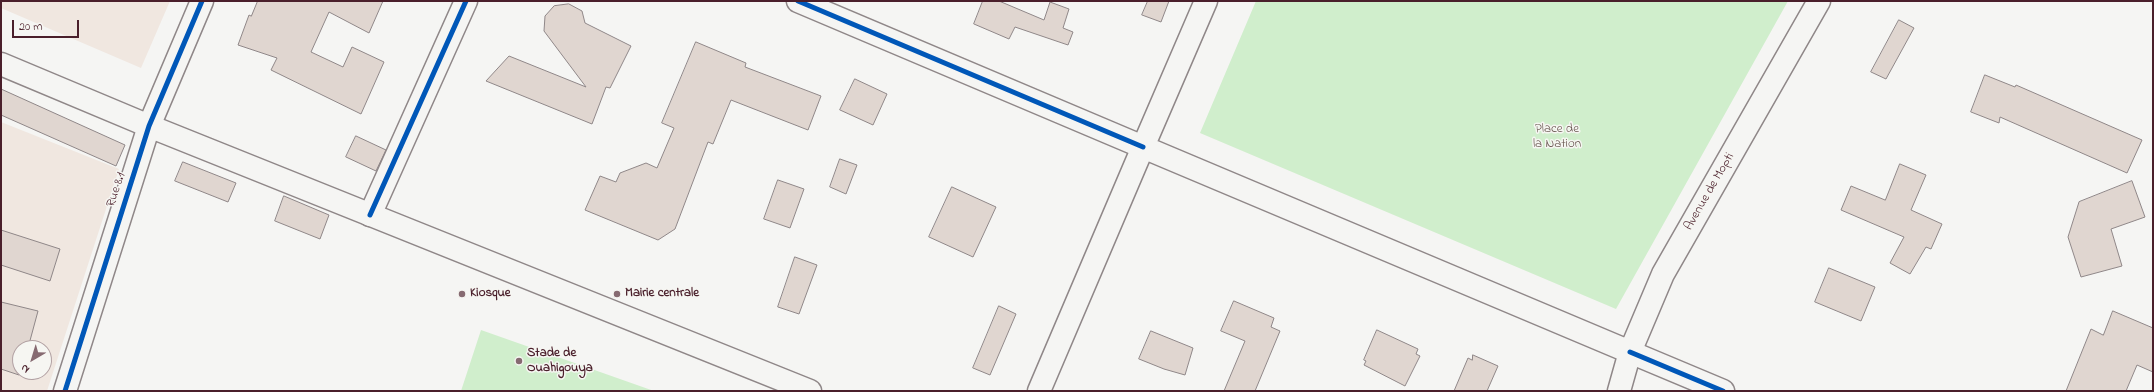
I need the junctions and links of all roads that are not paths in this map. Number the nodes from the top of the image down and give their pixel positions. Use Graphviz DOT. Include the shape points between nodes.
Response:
graph roads {
  1 [pos="202,1"];
  2 [pos="466,1"];
  3 [pos="798,1"];
  4 [pos="1206,1"];
  5 [pos="1819,1"];
  6 [pos="1,64"];
  7 [pos="149,126"];
  8 [pos="1143,147"];
  9 [pos="370,215"];
  10 [pos="1630,352"];
  11 [pos="65,391"];
  12 [pos="810,391"];
  13 [pos="1038,391"];
  14 [pos="1619,391"];
  15 [pos="1723,391"];
  1 -- 7 [label="main road, Rue 8.1"];
  2 -- 9 [label="main road"];
  3 -- 8 [label="main road"];
  4 -- 8 [label="main road"];
  5 -- 10 [label="main road, Avenue de Mopti" via="1663,274"];
  6 -- 7 [label="main road"];
  7 -- 9 [label="main road"];
  7 -- 11 [label="main road, Rue 8.1"];
  8 -- 10 [label="main road"];
  8 -- 13 [label="main road"];
  9 -- 12 [label="main road"];
  10 -- 14 [label="main road, Avenue de Mopti"];
  10 -- 15 [label="main road"];
}
